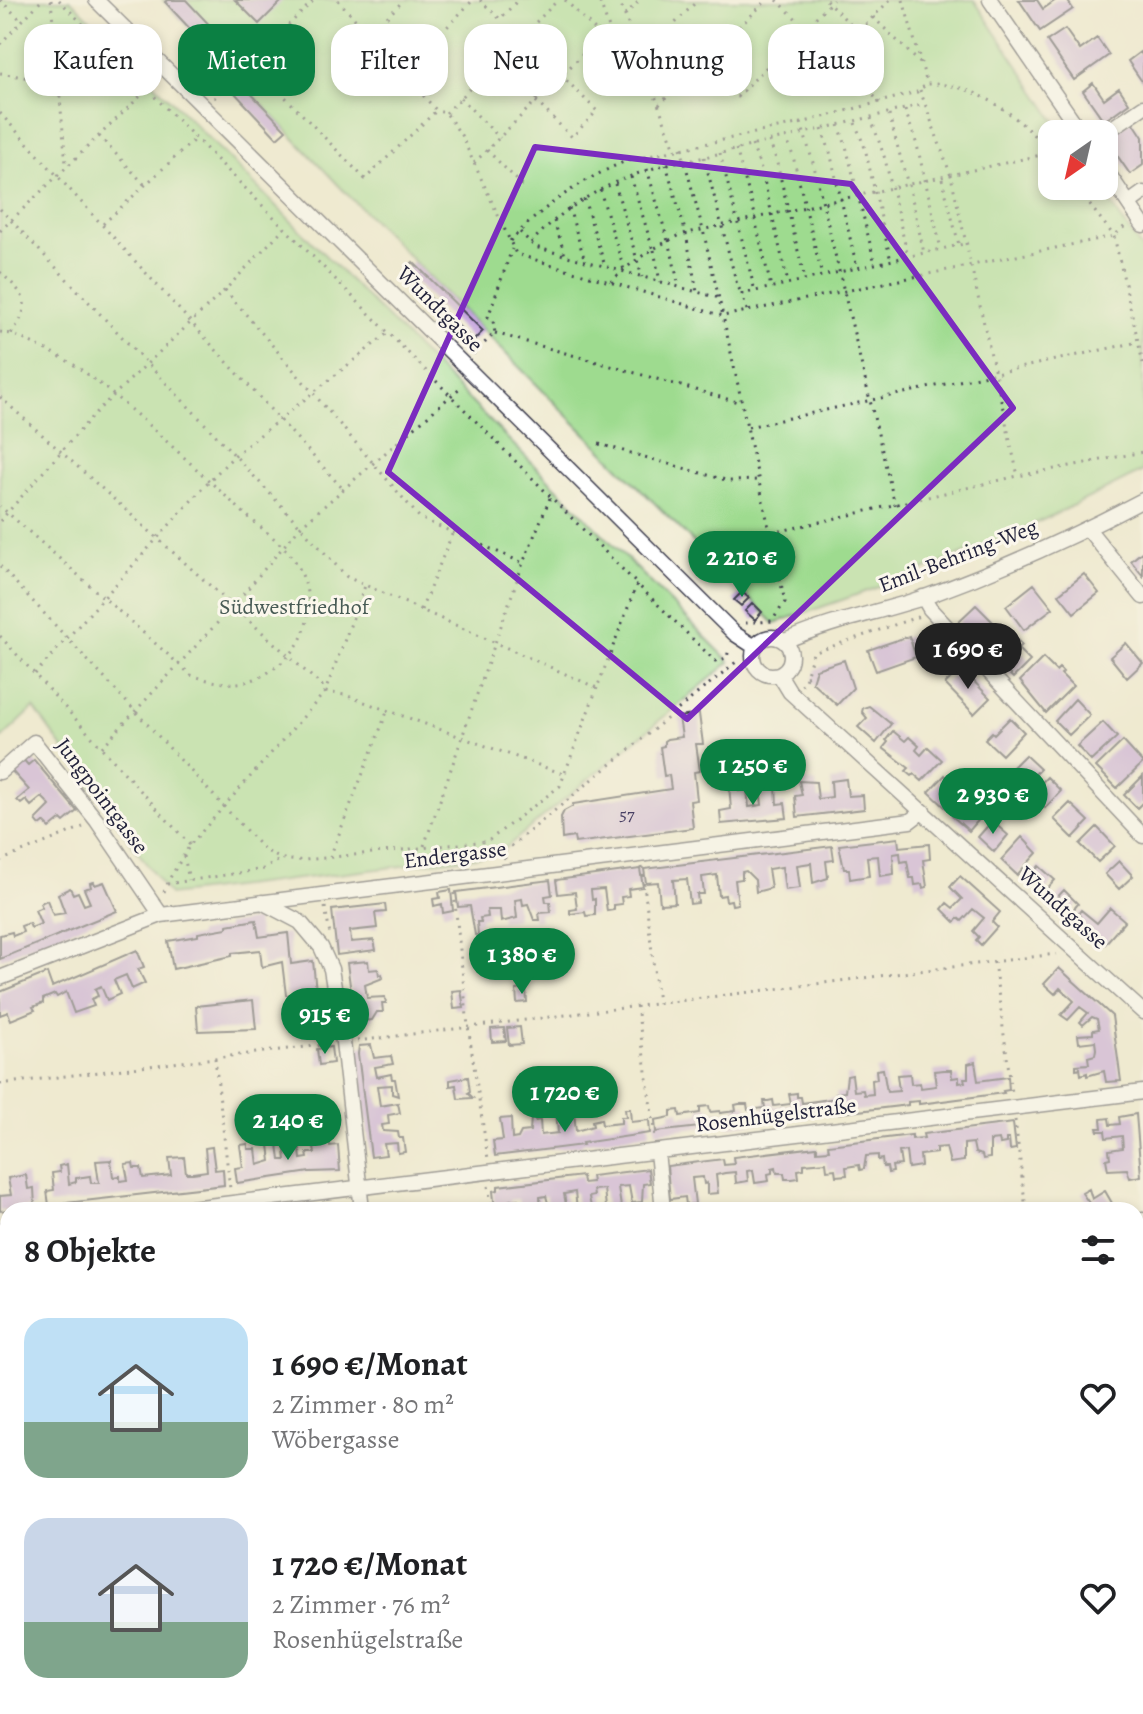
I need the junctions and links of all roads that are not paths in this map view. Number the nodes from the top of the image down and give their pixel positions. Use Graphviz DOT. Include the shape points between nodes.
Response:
graph roads {
  1 [pos="96,0"];
  2 [pos="990,0"];
  3 [pos="1143,107"];
  4 [pos="1072,120"];
  5 [pos="1118,124"];
  6 [pos="1118,187"];
  7 [pos="1143,193"];
  8 [pos="1129,203"];
  9 [pos="1143,225"];
  10 [pos="1143,500"];
  11 [pos="1088,529"];
  12 [pos="1143,597"];
  13 [pos="926,603"];
  14 [pos="785,641"];
  15 [pos="755,647"];
  16 [pos="779,674"];
  17 [pos="0,772"];
  18 [pos="923,811"];
  19 [pos="1143,836"];
  20 [pos="262,902"];
  21 [pos="161,915"];
  22 [pos="0,978"];
  23 [pos="1143,1012"];
  24 [pos="1143,1092"];
  25 [pos="657,1152"];
  26 [pos="359,1186"];
  27 [pos="239,1202"];
  28 [pos="361,1202"];
  29 [pos="662,1202"];
  1 -- 15 [label="street, Wundtgasse" via="464,363 732,639"];
  2 -- 4 [label="street"];
  3 -- 5 [label="street"];
  6 -- 8 [label="street"];
  7 -- 8 [label="street"];
  8 -- 9 [label="street"];
  10 -- 11 [label="street, Emil-Behring-Weg"];
  11 -- 12 [label="street"];
  11 -- 13 [label="street, Emil-Behring-Weg"];
  13 -- 14 [label="street, Emil-Behring-Weg" via="826,625"];
  13 -- 19 [label="street"];
  14 -- 15 [label="street" via="765,638"];
  14 -- 16 [label="street" via="792,659"];
  15 -- 16 [label="street" via="756,666 766,675"];
  16 -- 18 [label="street, Wundtgasse" via="790,692"];
  17 -- 21 [label="street, Jungpointgasse" via="34,742 97,821"];
  18 -- 20 [label="street, Endergasse" via="910,821"];
  18 -- 23 [label="street, Wundtgasse"];
  20 -- 21 [label="street, Endergasse"];
  20 -- 26 [label="street" via="300,922 331,969"];
  21 -- 22 [label="street, Endergasse"];
  24 -- 25 [label="street, Rosenhügelstraße"];
  25 -- 26 [label="street, Rosenhügelstraße"];
  25 -- 29 [label="street"];
  26 -- 27 [label="street, Rosenhügelstraße"];
  26 -- 28 [label="street"];
}
